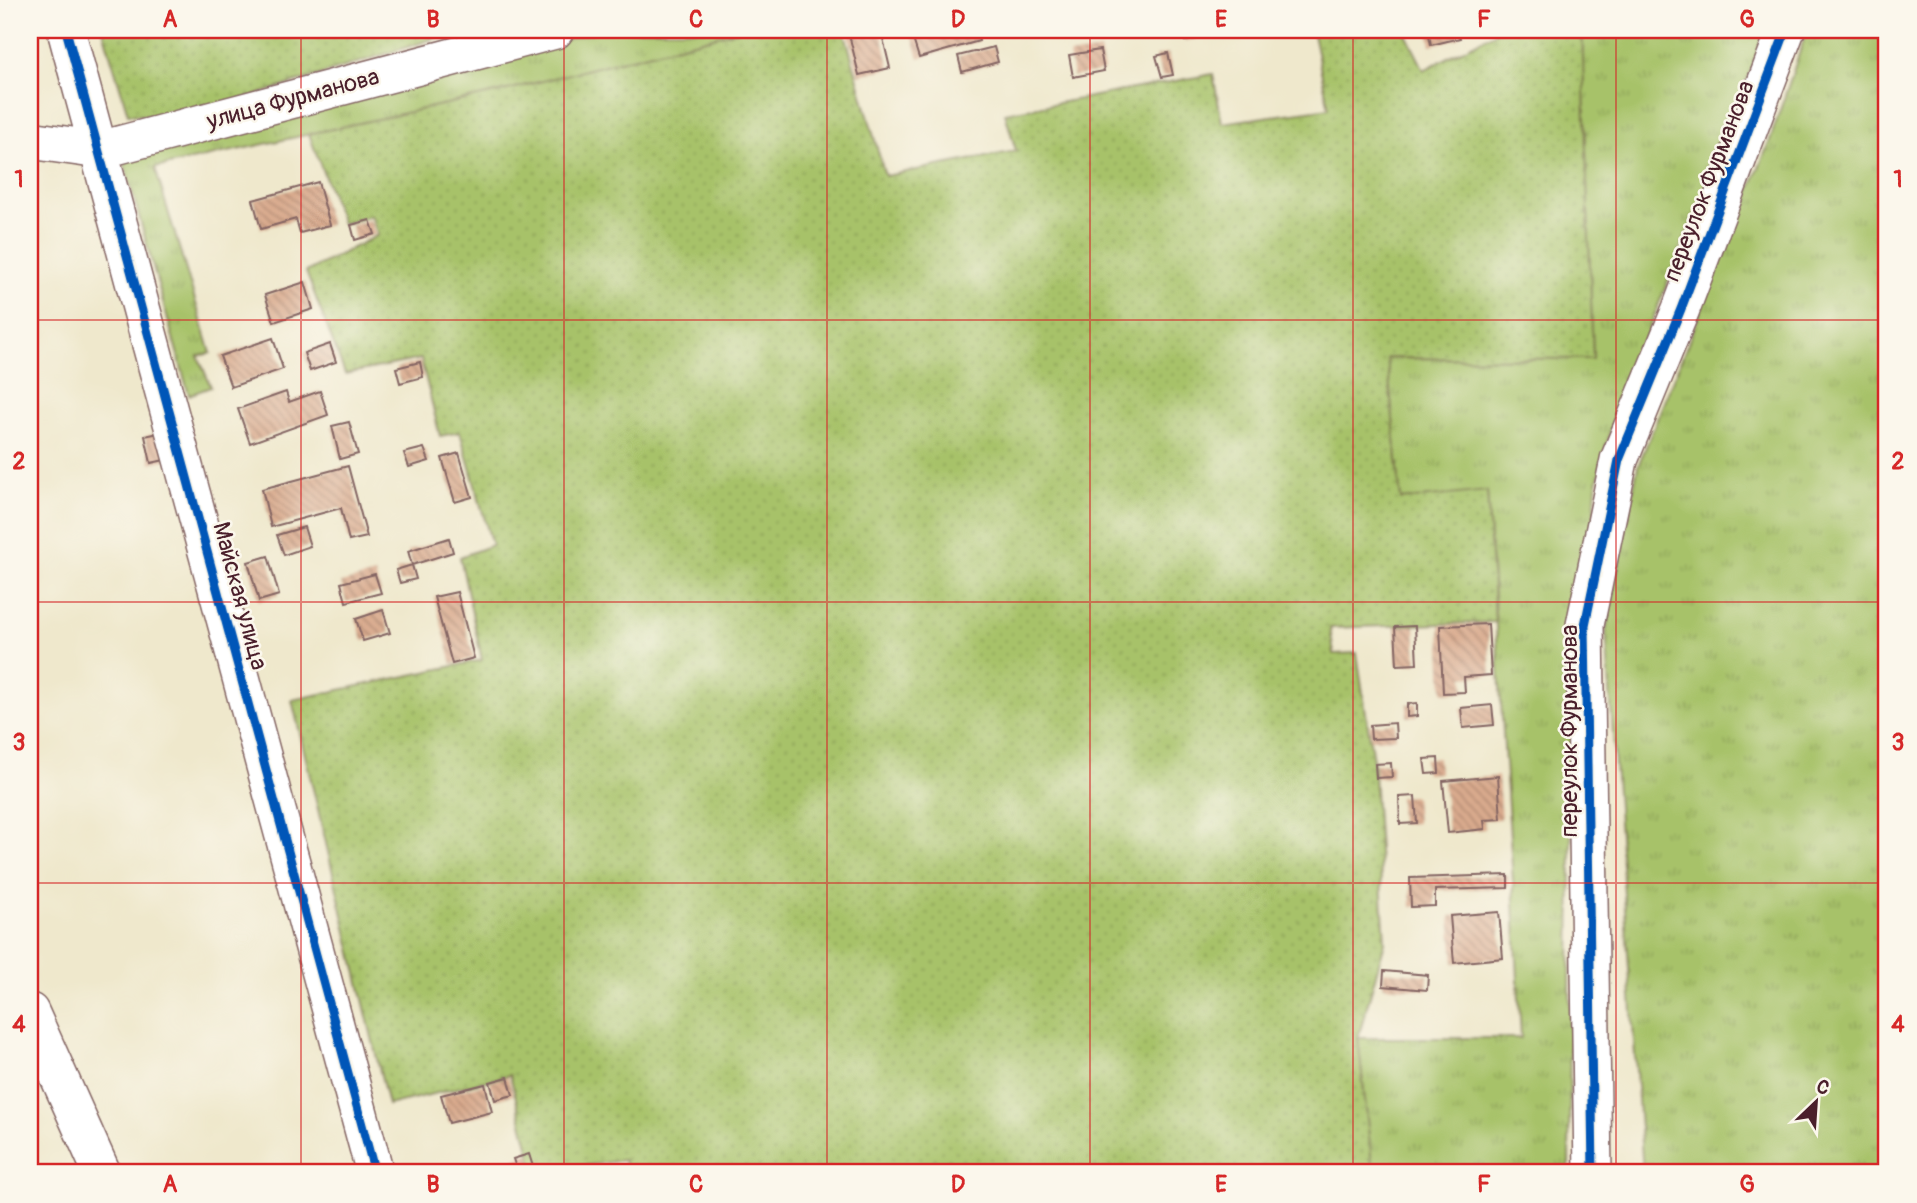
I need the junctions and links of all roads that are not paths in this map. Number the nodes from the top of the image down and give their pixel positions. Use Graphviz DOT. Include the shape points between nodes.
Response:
graph roads {
  1 [pos="66,30"];
  2 [pos="555,30"];
  3 [pos="1786,30"];
  4 [pos="30,140"];
  5 [pos="100,150"];
  6 [pos="30,1012"];
  7 [pos="102,1173"];
  8 [pos="376,1173"];
  9 [pos="1592,1173"];
  1 -- 5 [label="street, Майская улица"];
  2 -- 5 [label="street, улица Фурманова"];
  3 -- 9 [label="street, переулок Фурманова" via="1619,460 1585,625"];
  4 -- 5 [label="street, улица Фурманова"];
  5 -- 8 [label="street, Майская улица"];
  6 -- 7 [label="street"];
}
